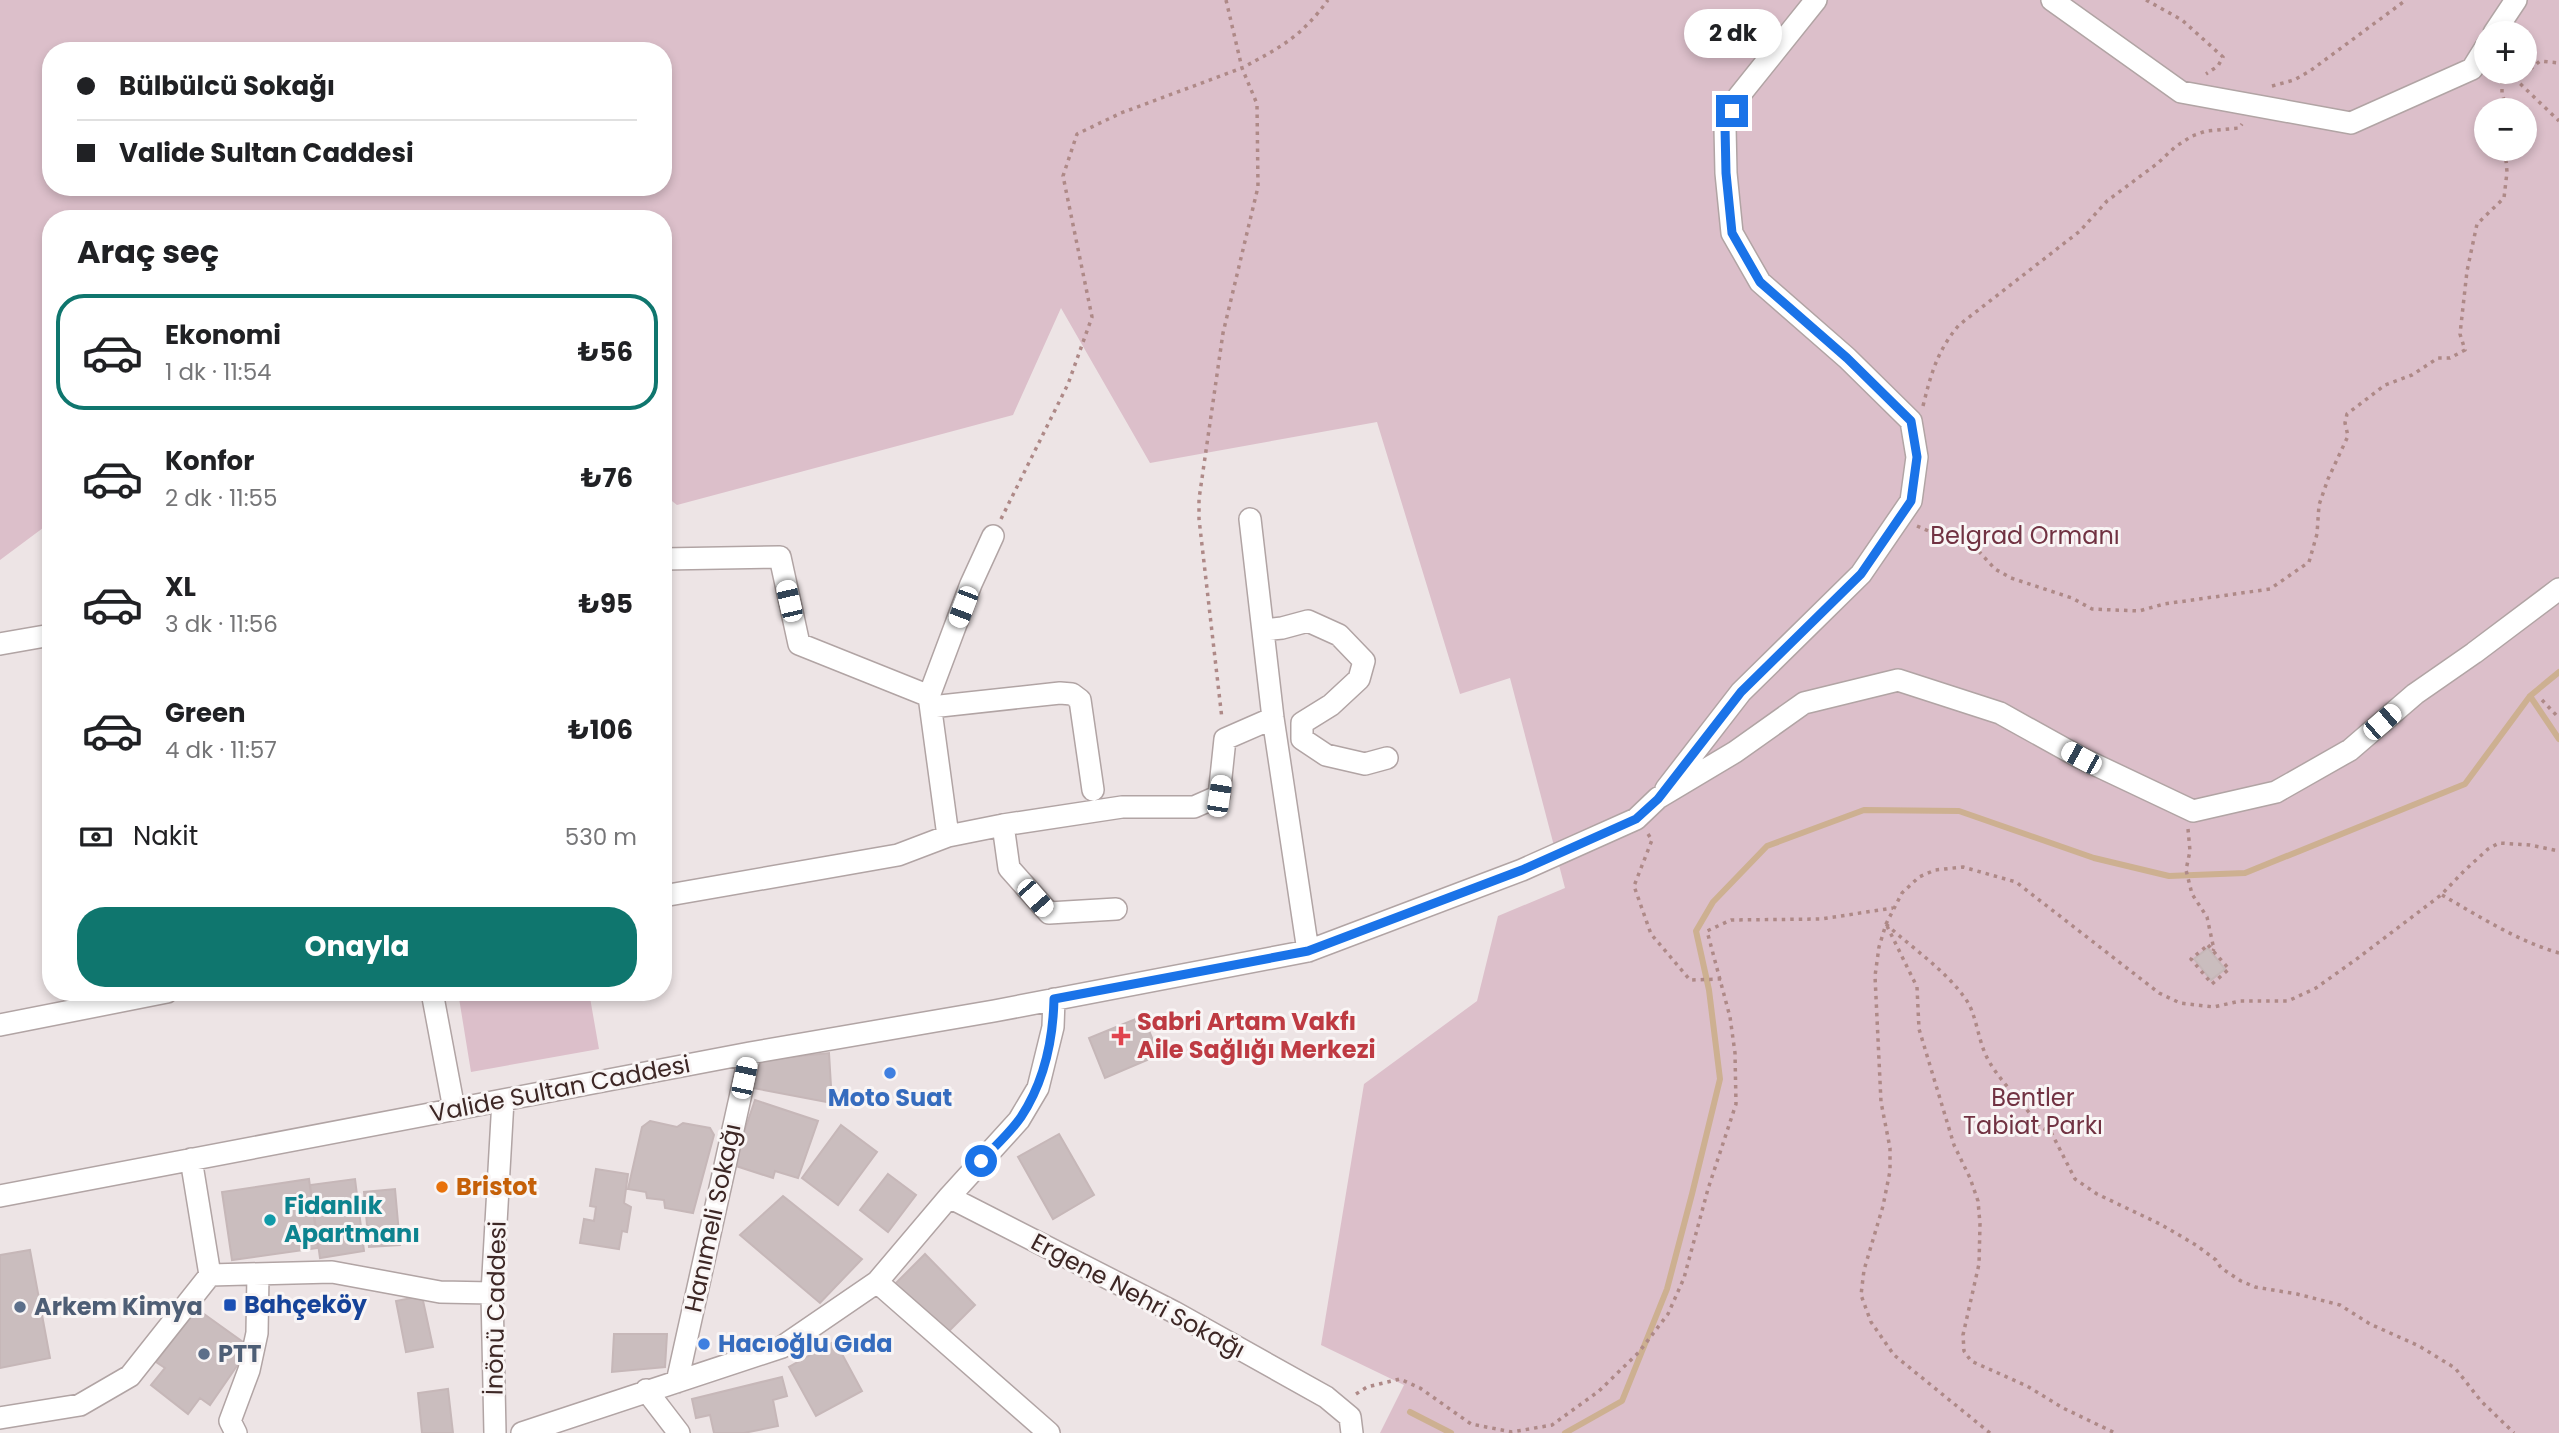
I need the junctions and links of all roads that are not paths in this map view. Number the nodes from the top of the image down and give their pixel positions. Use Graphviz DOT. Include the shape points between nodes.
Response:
graph roads {
  1 [pos="1816,0"];
  2 [pos="2052,0"];
  3 [pos="2516,0"];
  4 [pos="2502,21"];
  5 [pos="2474,66"];
  6 [pos="1250,519"];
  7 [pos="993,536"];
  8 [pos="672,559"];
  9 [pos="2559,589"];
  10 [pos="1263,630"];
  11 [pos="42,637"];
  12 [pos="0,644"];
  13 [pos="930,701"];
  14 [pos="1273,718"];
  15 [pos="1302,739"];
  16 [pos="1277,747"];
  17 [pos="1387,758"];
  18 [pos="1093,790"];
  19 [pos="1658,799"];
  20 [pos="1003,825"];
  21 [pos="948,836"];
  22 [pos="672,894"];
  23 [pos="1116,909"];
  24 [pos="1308,951"];
  25 [pos="1054,999"];
  26 [pos="121,1001"];
  27 [pos="434,1001"];
  28 [pos="0,1025"];
  29 [pos="750,1053"];
  30 [pos="503,1100"];
  31 [pos="454,1109"];
  32 [pos="191,1159"];
  33 [pos="0,1196"];
  34 [pos="949,1197"];
  35 [pos="258,1274"];
  36 [pos="210,1275"];
  37 [pos="877,1282"];
  38 [pos="492,1293"];
  39 [pos="677,1382"];
  40 [pos="646,1391"];
  41 [pos="0,1418"];
  42 [pos="236,1433"];
  43 [pos="495,1433"];
  44 [pos="522,1433"];
  45 [pos="679,1433"];
  46 [pos="1049,1433"];
  47 [pos="1352,1433"];
  1 -- 19 [label="street" via="1739,96 1725,127 1732,233 1760,282 1911,421 1917,457 1911,501 1861,574 1741,692"];
  2 -- 5 [label="street" via="2181,92 2351,123"];
  3 -- 4 [label="street"];
  6 -- 10 [label="street"];
  7 -- 13 [label="street"];
  8 -- 13 [label="street" via="780,558 799,644"];
  9 -- 19 [label="street" via="2415,694 2350,750 2276,792 2193,811 2000,713 1898,680 1804,704"];
  10 -- 14 [label="street"];
  10 -- 15 [label="street" via="1308,621 1339,635 1364,661 1359,679 1302,723"];
  11 -- 12 [label="street"];
  13 -- 18 [label="street" via="1072,694 1080,700"];
  13 -- 21 [label="street"];
  14 -- 16 [label="street"];
  14 -- 20 [label="street" via="1224,738 1219,796 1194,807 1122,807"];
  15 -- 16 [label="street"];
  15 -- 17 [label="street" via="1326,755 1366,764"];
  16 -- 24 [label="street"];
  19 -- 24 [label="street, Valide Sultan Caddesi" via="1636,819 1522,870"];
  20 -- 21 [label="street"];
  20 -- 23 [label="street" via="1009,868 1049,913"];
  21 -- 22 [label="street" via="898,855"];
  24 -- 25 [label="street, Valide Sultan Caddesi"];
  25 -- 29 [label="street, Valide Sultan Caddesi"];
  25 -- 34 [label="street" via="1053,1027 1038,1088 1019,1120"];
  26 -- 28 [label="street"];
  27 -- 31 [label="street"];
  29 -- 30 [label="street, Valide Sultan Caddesi"];
  29 -- 39 [label="street, Hanımeli Sokağı"];
  30 -- 31 [label="street, Valide Sultan Caddesi"];
  30 -- 38 [label="street, İnönü Caddesi"];
  31 -- 32 [label="street, Valide Sultan Caddesi"];
  32 -- 33 [label="street, Valide Sultan Caddesi"];
  32 -- 36 [label="street"];
  34 -- 37 [label="street"];
  34 -- 47 [label="street, Ergene Nehri Sokağı" via="1174,1312 1332,1402 1350,1417"];
  35 -- 36 [label="street"];
  35 -- 38 [label="street" via="332,1272 440,1292"];
  35 -- 42 [label="street" via="257,1333 230,1421"];
  36 -- 41 [label="street" via="130,1376 80,1405"];
  37 -- 39 [label="street" via="782,1347"];
  37 -- 46 [label="street"];
  38 -- 43 [label="street, İnönü Caddesi"];
  39 -- 40 [label="street"];
  40 -- 44 [label="street"];
  40 -- 45 [label="street"];
}
